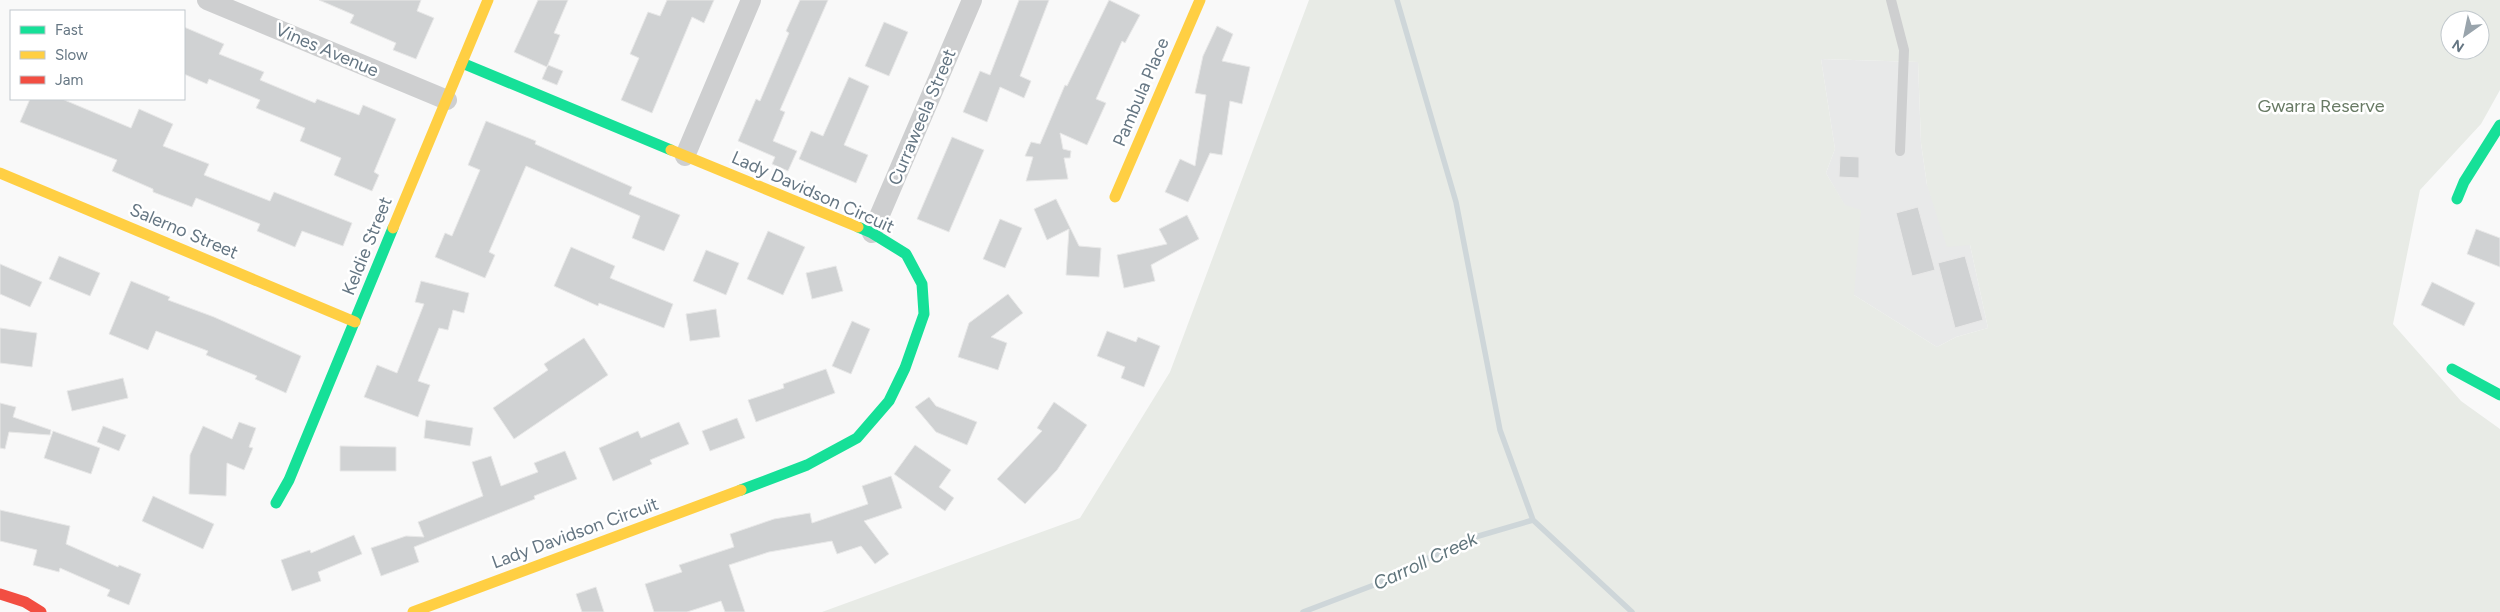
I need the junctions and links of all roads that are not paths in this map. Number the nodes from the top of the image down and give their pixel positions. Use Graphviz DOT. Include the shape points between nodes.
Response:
graph roads {
  1 [pos="207,0"];
  2 [pos="488,0"];
  3 [pos="751,0"];
  4 [pos="972,0"];
  5 [pos="1200,0"];
  6 [pos="1891,0"];
  7 [pos="462,63"];
  8 [pos="447,100"];
  9 [pos="2500,124"];
  10 [pos="1900,152"];
  11 [pos="685,156"];
  12 [pos="0,173"];
  13 [pos="1115,197"];
  14 [pos="2457,199"];
  15 [pos="872,233"];
  16 [pos="355,322"];
  17 [pos="2452,370"];
  18 [pos="2500,395"];
  19 [pos="276,503"];
  20 [pos="0,594"];
  21 [pos="41,612"];
  22 [pos="413,612"];
  1 -- 8 [label="street, Vines Avenue"];
  2 -- 7 [label="street, Keldie Street"];
  3 -- 11 [label="street"];
  4 -- 15 [label="street, Curraweela Street"];
  5 -- 13 [label="street, Pambula Place"];
  6 -- 10 [label="lane" via="1904,50"];
  7 -- 8 [label="street, Keldie Street"];
  7 -- 11 [label="street, Lady Davidson Circuit"];
  8 -- 16 [label="street, Keldie Street"];
  9 -- 14 [label="street"];
  11 -- 15 [label="street, Lady Davidson Circuit"];
  12 -- 16 [label="street, Salerno Street"];
  15 -- 22 [label="street, Lady Davidson Circuit" via="906,254 922,284 924,314 905,368 889,401 857,438 807,465"];
  16 -- 19 [label="street, Keldie Street" via="289,480"];
  17 -- 18 [label="street"];
  20 -- 21 [label="street" via="25,602"];
}
